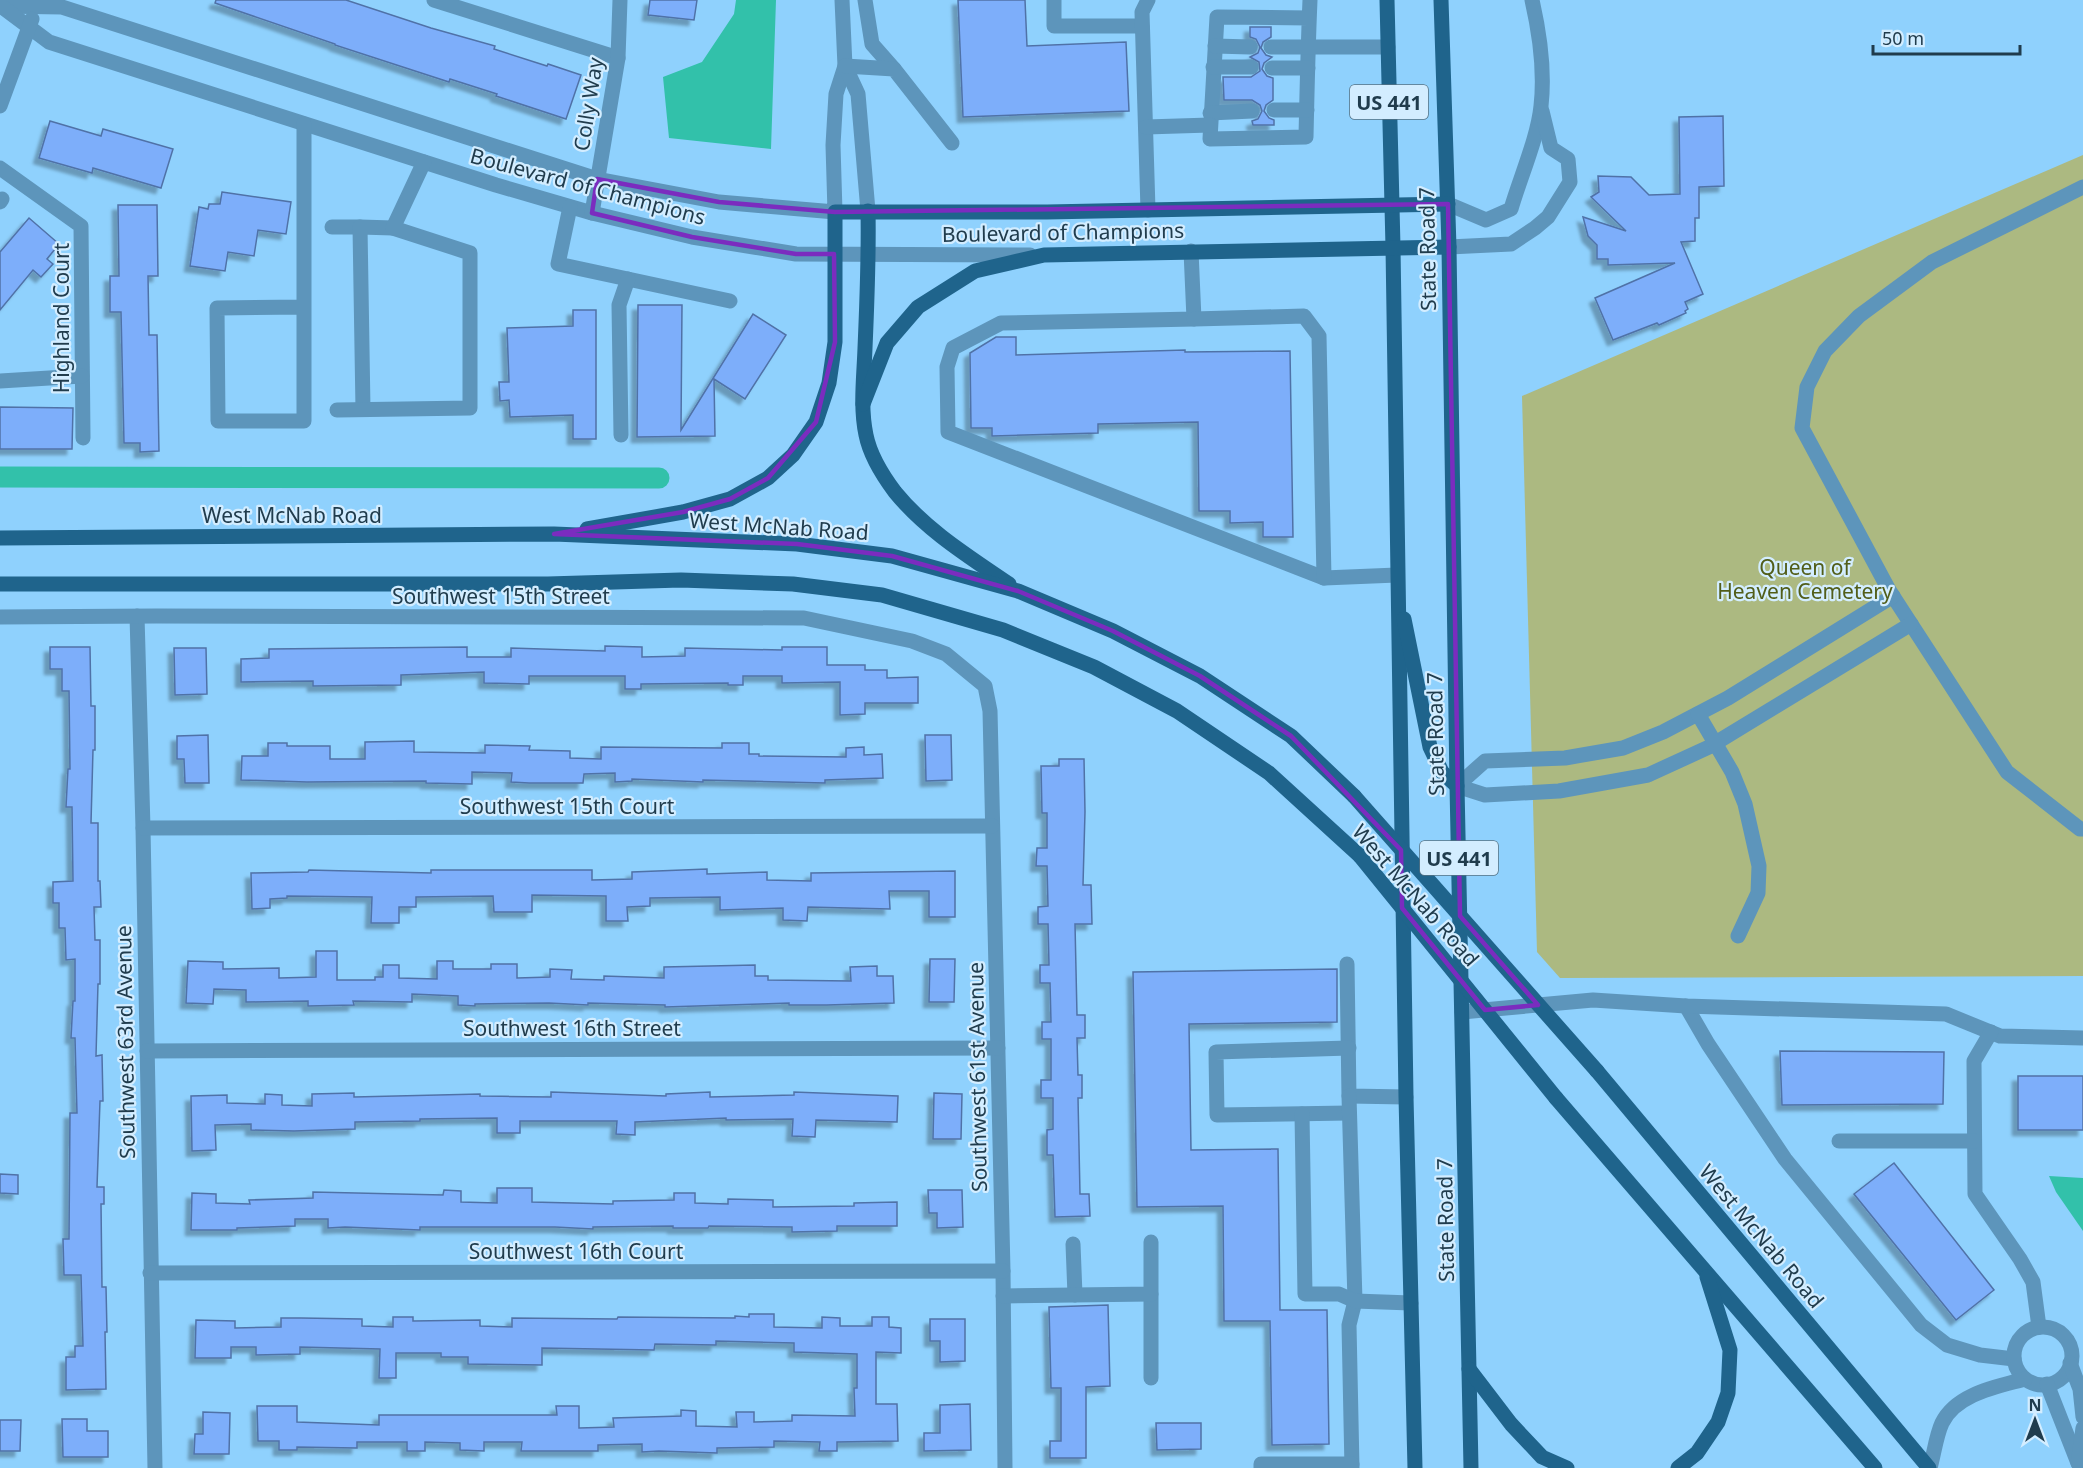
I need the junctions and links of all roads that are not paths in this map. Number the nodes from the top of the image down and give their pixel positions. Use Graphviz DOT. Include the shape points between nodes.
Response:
graph roads {
  1 [pos="434,0"];
  2 [pos="620,0"];
  3 [pos="842,0"];
  4 [pos="865,0"];
  5 [pos="1054,0"];
  6 [pos="1148,0"];
  7 [pos="1310,0"];
  8 [pos="1387,0"];
  9 [pos="1441,0"];
  10 [pos="1532,0"];
  11 [pos="38,3"];
  12 [pos="1,5"];
  13 [pos="1309,18"];
  14 [pos="1142,26"];
  15 [pos="29,27"];
  16 [pos="1215,46"];
  17 [pos="1250,47"];
  18 [pos="1271,47"];
  19 [pos="1308,47"];
  20 [pos="1388,47"];
  21 [pos="618,58"];
  22 [pos="845,66"];
  23 [pos="1213,68"];
  24 [pos="1251,68"];
  25 [pos="1272,68"];
  26 [pos="1308,68"];
  27 [pos="894,69"];
  28 [pos="0,106"];
  29 [pos="1541,107"];
  30 [pos="1274,110"];
  31 [pos="1307,110"];
  32 [pos="1252,111"];
  33 [pos="1210,119"];
  34 [pos="304,124"];
  35 [pos="1146,127"];
  36 [pos="952,143"];
  37 [pos="424,162"];
  38 [pos="0,168"];
  39 [pos="597,179"];
  40 [pos="2083,187"];
  41 [pos="1448,204"];
  42 [pos="1392,205"];
  43 [pos="570,207"];
  44 [pos="1148,210"];
  45 [pos="868,211"];
  46 [pos="834,212"];
  47 [pos="592,213"];
  48 [pos="332,227"];
  49 [pos="360,227"];
  50 [pos="393,228"];
  51 [pos="1393,247"];
  52 [pos="1449,247"];
  53 [pos="1191,251"];
  54 [pos="834,254"];
  55 [pos="869,254"];
  56 [pos="1044,255"];
  57 [pos="627,279"];
  58 [pos="730,301"];
  59 [pos="304,307"];
  60 [pos="1194,319"];
  61 [pos="82,376"];
  62 [pos="0,381"];
  63 [pos="863,404"];
  64 [pos="363,409"];
  65 [pos="337,410"];
  66 [pos="621,435"];
  67 [pos="83,438"];
  68 [pos="554,534"];
  69 [pos="0,538"];
  70 [pos="1324,578"];
  71 [pos="1397,578"];
  72 [pos="0,584"];
  73 [pos="1018,591"];
  74 [pos="1893,596"];
  75 [pos="136,616"];
  76 [pos="0,617"];
  77 [pos="1911,624"];
  78 [pos="985,686"];
  79 [pos="1698,714"];
  80 [pos="1716,743"];
  81 [pos="1457,786"];
  82 [pos="992,826"];
  83 [pos="143,828"];
  84 [pos="2083,829"];
  85 [pos="1738,936"];
  86 [pos="1347,964"];
  87 [pos="1686,1005"];
  88 [pos="1462,1012"];
  89 [pos="1991,1032"];
  90 [pos="2083,1038"];
  91 [pos="998,1048"];
  92 [pos="1349,1048"];
  93 [pos="147,1051"];
  94 [pos="1349,1096"];
  95 [pos="1406,1097"];
  96 [pos="1349,1113"];
  97 [pos="1302,1114"];
  98 [pos="1839,1141"];
  99 [pos="1974,1141"];
  100 [pos="1151,1242"];
  101 [pos="1072,1244"];
  102 [pos="1003,1271"];
  103 [pos="1706,1271"];
  104 [pos="150,1273"];
  105 [pos="1151,1294"];
  106 [pos="1076,1295"];
  107 [pos="1003,1296"];
  108 [pos="1355,1301"];
  109 [pos="1412,1303"];
  110 [pos="2039,1327"];
  111 [pos="2014,1359"];
  112 [pos="2070,1363"];
  113 [pos="1469,1369"];
  114 [pos="1152,1378"];
  115 [pos="2025,1379"];
  116 [pos="2046,1384"];
  117 [pos="2083,1417"];
  118 [pos="2083,1428"];
  119 [pos="2080,1465"];
  120 [pos="1352,1466"];
  121 [pos="155,1468"];
  122 [pos="1005,1468"];
  123 [pos="1261,1468"];
  124 [pos="1415,1468"];
  125 [pos="1471,1468"];
  126 [pos="1567,1468"];
  127 [pos="1678,1468"];
  128 [pos="1875,1468"];
  129 [pos="1929,1468"];
  1 -- 21 [label="street"];
  2 -- 21 [label="street, Colly Way"];
  3 -- 22 [label="street"];
  4 -- 27 [label="street" via="872,44"];
  5 -- 14 [label="street" via="1054,26"];
  6 -- 14 [label="street" via="1142,12"];
  7 -- 13 [label="street"];
  8 -- 20 [label="main road, State Road 7 / US 441"];
  9 -- 41 [label="main road, State Road 7 / US 441"];
  10 -- 29 [label="street" via="1541,48"];
  11 -- 12 [label="street, Boulevard of Champions"];
  11 -- 15 [label="street"];
  11 -- 39 [label="street, Boulevard of Champions" via="62,7"];
  12 -- 15 [label="street, Boulevard of Champions"];
  13 -- 16 [label="street" via="1217,17"];
  13 -- 19 [label="street"];
  14 -- 35 [label="street"];
  15 -- 28 [label="street"];
  15 -- 34 [label="street, Boulevard of Champions" via="50,42"];
  16 -- 17 [label="street"];
  16 -- 23 [label="street"];
  18 -- 19 [label="street"];
  19 -- 20 [label="street"];
  19 -- 26 [label="street"];
  20 -- 42 [label="main road, State Road 7 / US 441"];
  21 -- 39 [label="street, Colly Way"];
  22 -- 27 [label="street"];
  22 -- 45 [label="street" via="858,94"];
  22 -- 46 [label="street" via="836,94"];
  23 -- 24 [label="street"];
  23 -- 33 [label="street"];
  25 -- 26 [label="street"];
  26 -- 31 [label="street"];
  27 -- 36 [label="street"];
  29 -- 41 [label="street" via="1511,209 1486,220"];
  29 -- 52 [label="street" via="1551,147 1568,159 1570,182 1548,217 1511,244"];
  30 -- 31 [label="street"];
  31 -- 33 [label="street" via="1306,137 1210,139"];
  32 -- 33 [label="street"];
  33 -- 35 [label="street"];
  34 -- 37 [label="street, Boulevard of Champions"];
  34 -- 59 [label="street"];
  35 -- 44 [label="street"];
  37 -- 43 [label="street, Boulevard of Champions"];
  37 -- 50 [label="street"];
  38 -- 61 [label="street, Highland Court" via="81,226"];
  39 -- 46 [label="street, Boulevard of Champions" via="719,202"];
  39 -- 47 [label="street, Colly Way"];
  40 -- 74 [label="street" via="1932,262 1858,316 1825,351 1807,387 1802,428"];
  41 -- 42 [label="main road, Boulevard of Champions"];
  41 -- 52 [label="main road, State Road 7 / US 441"];
  42 -- 44 [label="main road, Boulevard of Champions"];
  42 -- 51 [label="main road, State Road 7 / US 441"];
  43 -- 47 [label="street, Boulevard of Champions"];
  43 -- 57 [label="street" via="558,264"];
  44 -- 45 [label="main road, Boulevard of Champions"];
  45 -- 46 [label="main road, Boulevard of Champions"];
  45 -- 55 [label="main road"];
  46 -- 54 [label="main road"];
  47 -- 54 [label="street, Boulevard of Champions" via="692,237 796,254"];
  48 -- 49 [label="street"];
  49 -- 50 [label="street"];
  49 -- 64 [label="street"];
  50 -- 64 [label="street" via="470,253 470,408"];
  51 -- 52 [label="main road, Boulevard of Champions"];
  51 -- 53 [label="main road, Boulevard of Champions"];
  51 -- 71 [label="main road, State Road 7 / US 441"];
  52 -- 81 [label="main road, State Road 7 / US 441"];
  53 -- 56 [label="main road, Boulevard of Champions"];
  53 -- 60 [label="street"];
  54 -- 55 [label="street, Boulevard of Champions"];
  54 -- 68 [label="main road" via="835,342 829,383 816,422 793,455 768,478 730,499 683,513"];
  55 -- 56 [label="street, Boulevard of Champions"];
  55 -- 63 [label="main road"];
  56 -- 63 [label="main road" via="975,271 918,307 886,343"];
  57 -- 58 [label="street"];
  57 -- 66 [label="street" via="619,305"];
  59 -- 59 [label="street" via="304,421 218,421 217,308"];
  60 -- 70 [label="street" via="1304,316 1319,336"];
  60 -- 70 [label="street" via="1001,323 953,348 946,367 948,432"];
  61 -- 62 [label="street"];
  61 -- 67 [label="street, Highland Court"];
  63 -- 73 [label="main road" via="866,436 894,491 948,542"];
  64 -- 65 [label="street"];
  68 -- 69 [label="main road, West McNab Road"];
  68 -- 73 [label="main road, West McNab Road" via="797,544 892,556"];
  70 -- 71 [label="street"];
  71 -- 81 [label="main road" via="1430,747 1442,772"];
  71 -- 95 [label="main road, State Road 7 / US 441"];
  72 -- 103 [label="main road, West McNab Road, bridge" via="548,584 681,580 793,584 882,595 1003,630 1094,667 1177,711 1269,773 1360,856 1556,1098"];
  73 -- 129 [label="main road, West McNab Road, bridge" via="1113,631 1200,676 1291,736 1354,796 1597,1071"];
  74 -- 77 [label="street"];
  74 -- 79 [label="street"];
  75 -- 76 [label="street, Southwest 15th Street"];
  75 -- 78 [label="street, Southwest 15th Street" via="804,618 912,640 946,654"];
  75 -- 83 [label="street, Southwest 63rd Avenue"];
  77 -- 80 [label="street"];
  77 -- 84 [label="street" via="2007,772"];
  78 -- 82 [label="street, Southwest 61st Avenue" via="990,711"];
  79 -- 80 [label="street"];
  79 -- 81 [label="street" via="1623,748 1565,758 1485,761"];
  80 -- 81 [label="street" via="1648,775 1559,791 1485,795"];
  80 -- 85 [label="street" via="1745,804 1758,866 1758,893"];
  81 -- 88 [label="main road, State Road 7 / US 441"];
  82 -- 83 [label="street, Southwest 15th Court"];
  82 -- 91 [label="street, Southwest 61st Avenue"];
  83 -- 93 [label="street, Southwest 63rd Avenue"];
  86 -- 92 [label="street"];
  87 -- 88 [label="street" via="1593,1000"];
  87 -- 89 [label="street" via="1946,1014"];
  87 -- 111 [label="street" via="1785,1158 1921,1325 1947,1345 1980,1355"];
  88 -- 113 [label="main road, State Road 7 / US 441"];
  89 -- 90 [label="street" via="2000,1036"];
  89 -- 99 [label="street" via="1974,1061"];
  91 -- 93 [label="street, Southwest 16th Street"];
  91 -- 102 [label="street, Southwest 61st Avenue"];
  92 -- 94 [label="street"];
  92 -- 97 [label="street" via="1216,1052 1217,1115"];
  93 -- 104 [label="street, Southwest 63rd Avenue"];
  94 -- 95 [label="street"];
  94 -- 96 [label="street"];
  95 -- 109 [label="main road, State Road 7 / US 441"];
  96 -- 97 [label="street"];
  96 -- 108 [label="street"];
  97 -- 108 [label="street" via="1305,1294 1339,1294"];
  98 -- 99 [label="street"];
  99 -- 110 [label="street" via="1975,1194 2033,1282"];
  100 -- 105 [label="street"];
  101 -- 106 [label="street"];
  102 -- 104 [label="street, Southwest 16th Court"];
  102 -- 107 [label="street, Southwest 61st Avenue"];
  103 -- 127 [label="main road" via="1730,1350 1728,1393 1718,1422 1697,1454"];
  103 -- 128 [label="main road, West McNab Road"];
  104 -- 121 [label="street, Southwest 63rd Avenue"];
  105 -- 106 [label="street"];
  105 -- 114 [label="street"];
  106 -- 107 [label="street"];
  107 -- 122 [label="street, Southwest 61st Avenue"];
  108 -- 109 [label="street"];
  108 -- 120 [label="street" via="1349,1325"];
  109 -- 124 [label="main road, State Road 7 / US 441"];
  110 -- 111 [label="street" via="2017,1342"];
  110 -- 112 [label="street" via="2064,1337 2069,1345"];
  111 -- 115 [label="street"];
  112 -- 116 [label="street" via="2062,1377"];
  112 -- 117 [label="street" via="2080,1389"];
  113 -- 125 [label="main road, State Road 7 / US 441"];
  113 -- 126 [label="main road" via="1542,1457"];
  115 -- 116 [label="street, West McNab Road"];
  115 -- 129 [label="street, West McNab Road" via="1987,1390 1953,1407 1942,1424"];
  116 -- 119 [label="street"];
  118 -- 119 [label="street"];
  120 -- 123 [label="street" via="1261,1464"];
}
